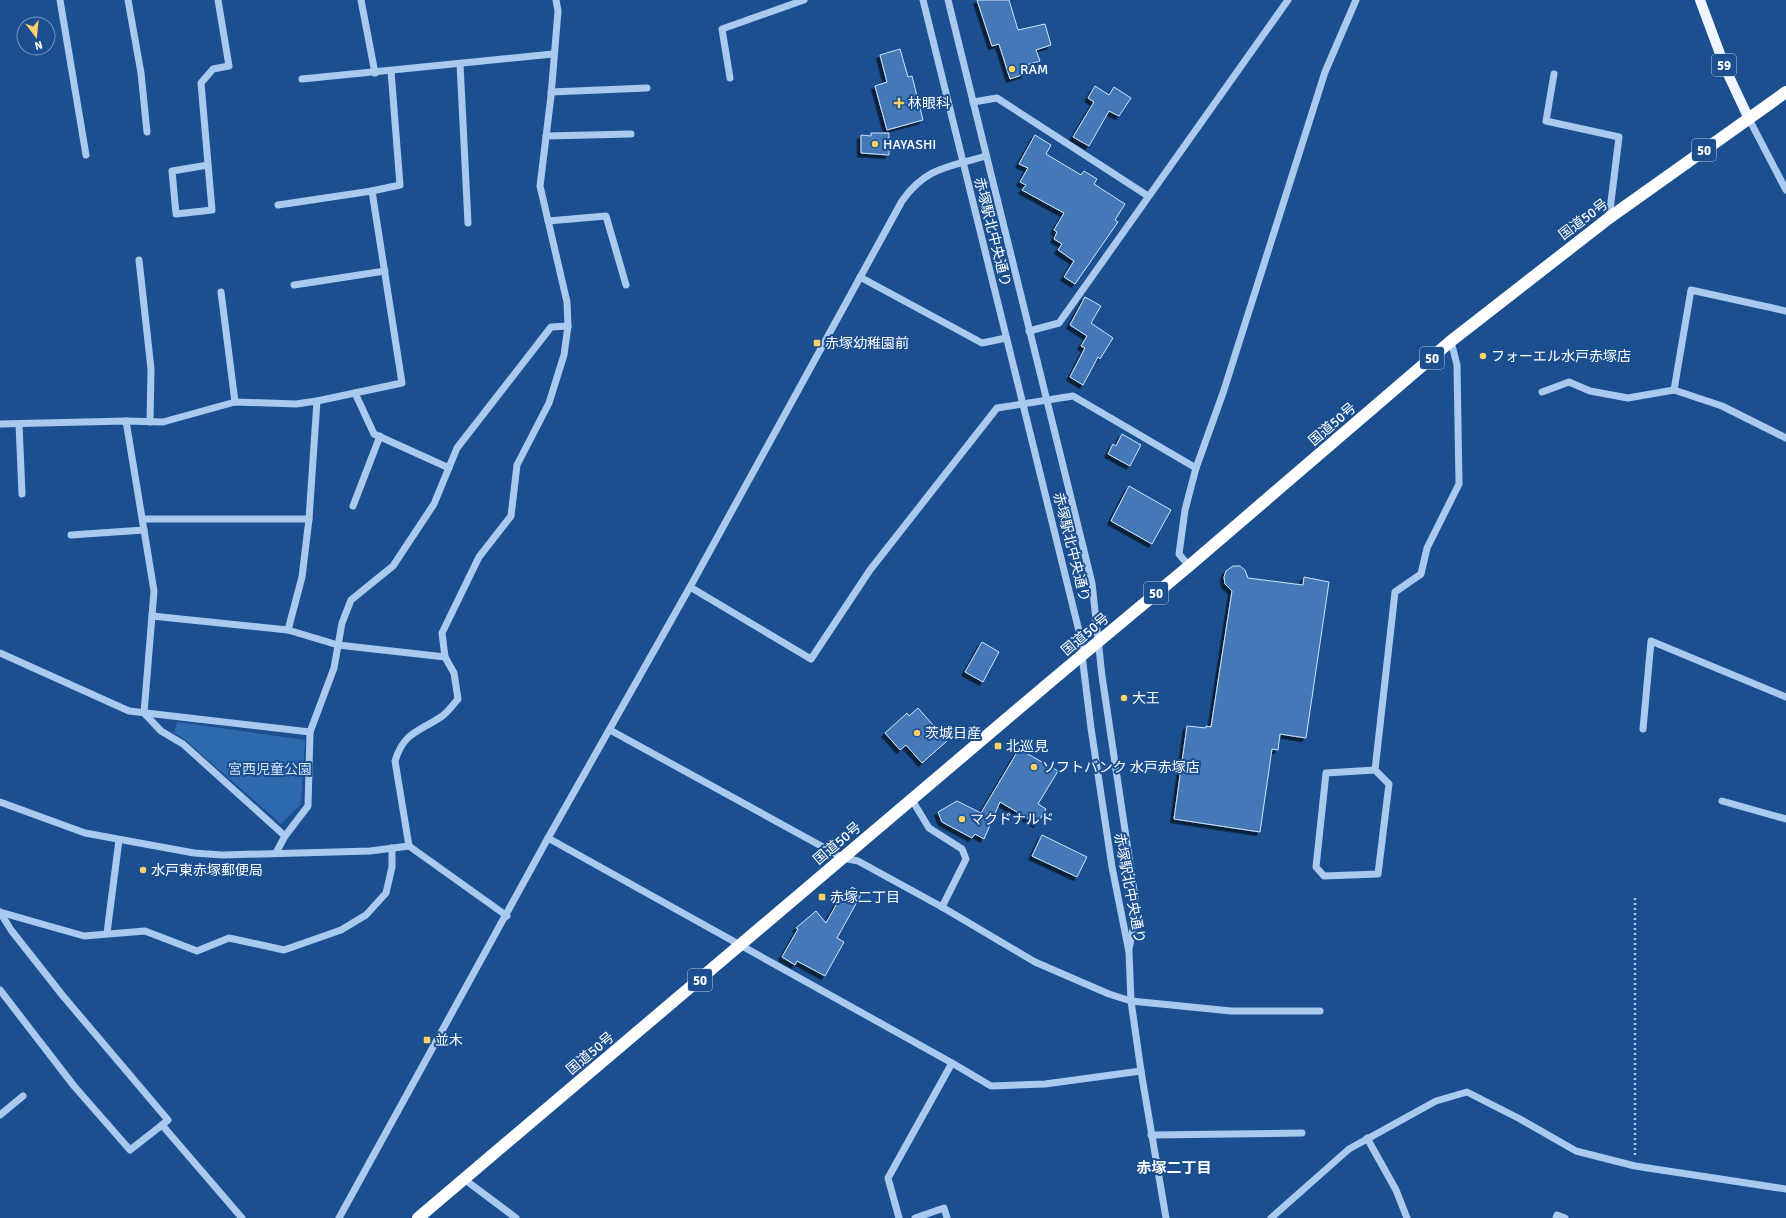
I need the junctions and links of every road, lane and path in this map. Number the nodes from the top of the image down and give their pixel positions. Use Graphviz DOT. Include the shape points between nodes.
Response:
graph roads {
  1 [pos="60,0"];
  2 [pos="128,0"];
  3 [pos="218,0"];
  4 [pos="361,0"];
  5 [pos="556,0"];
  6 [pos="804,0"];
  7 [pos="923,0"];
  8 [pos="948,0"];
  9 [pos="1288,0"];
  10 [pos="1356,0"];
  11 [pos="1700,0"];
  12 [pos="553,54"];
  13 [pos="460,64"];
  14 [pos="391,71"];
  15 [pos="375,73"];
  16 [pos="1554,74"];
  17 [pos="730,78"];
  18 [pos="302,79"];
  19 [pos="647,88"];
  20 [pos="551,92"];
  21 [pos="1786,92"];
  22 [pos="973,102"];
  23 [pos="1748,118"];
  24 [pos="147,132"];
  25 [pos="631,134"];
  26 [pos="546,136"];
  27 [pos="86,155"];
  28 [pos="986,156"];
  29 [pos="963,163"];
  30 [pos="208,165"];
  31 [pos="1786,190"];
  32 [pos="372,191"];
  33 [pos="1148,196"];
  34 [pos="278,206"];
  35 [pos="1609,218"];
  36 [pos="548,221"];
  37 [pos="468,223"];
  38 [pos="139,260"];
  39 [pos="385,272"];
  40 [pos="860,278"];
  41 [pos="294,285"];
  42 [pos="626,285"];
  43 [pos="221,292"];
  44 [pos="1786,311"];
  45 [pos="568,326"];
  46 [pos="1030,332"];
  47 [pos="1006,338"];
  48 [pos="1451,341"];
  49 [pos="1674,390"];
  50 [pos="1542,392"];
  51 [pos="355,393"];
  52 [pos="1046,399"];
  53 [pos="235,402"];
  54 [pos="317,402"];
  55 [pos="1022,403"];
  56 [pos="126,421"];
  57 [pos="150,422"];
  58 [pos="0,424"];
  59 [pos="19,424"];
  60 [pos="380,436"];
  61 [pos="1786,438"];
  62 [pos="449,468"];
  63 [pos="1196,468"];
  64 [pos="22,494"];
  65 [pos="353,506"];
  66 [pos="143,519"];
  67 [pos="309,519"];
  68 [pos="144,530"];
  69 [pos="71,535"];
  70 [pos="1190,566"];
  71 [pos="690,587"];
  72 [pos="152,616"];
  73 [pos="288,630"];
  74 [pos="1098,642"];
  75 [pos="338,645"];
  76 [pos="0,653"];
  77 [pos="1083,655"];
  78 [pos="445,657"];
  79 [pos="1786,697"];
  80 [pos="144,713"];
  81 [pos="1643,729"];
  82 [pos="610,730"];
  83 [pos="310,732"];
  84 [pos="1375,770"];
  85 [pos="912,800"];
  86 [pos="0,802"];
  87 [pos="1722,802"];
  88 [pos="1786,819"];
  89 [pos="285,836"];
  90 [pos="548,838"];
  91 [pos="119,840"];
  92 [pos="409,846"];
  93 [pos="392,848"];
  94 [pos="276,853"];
  95 [pos="843,858"];
  96 [pos="1636,897"];
  97 [pos="942,907"];
  98 [pos="0,912"];
  99 [pos="507,916"];
  100 [pos="107,933"];
  101 [pos="740,946"];
  102 [pos="1129,952"];
  103 [pos="0,990"];
  104 [pos="1131,1002"];
  105 [pos="1320,1011"];
  106 [pos="952,1062"];
  107 [pos="1141,1071"];
  108 [pos="23,1096"];
  109 [pos="0,1115"];
  110 [pos="162,1126"];
  111 [pos="1302,1134"];
  112 [pos="1150,1135"];
  113 [pos="1368,1138"];
  114 [pos="1635,1166"];
  115 [pos="464,1179"];
  116 [pos="1786,1189"];
  117 [pos="242,1218"];
  118 [pos="339,1218"];
  119 [pos="418,1218"];
  120 [pos="516,1218"];
  121 [pos="899,1218"];
  122 [pos="915,1218"];
  123 [pos="947,1218"];
  124 [pos="1166,1218"];
  125 [pos="1271,1218"];
  126 [pos="1406,1218"];
  127 [pos="1556,1218"];
  128 [pos="1565,1218"];
  1 -- 27 [label="street"];
  2 -- 24 [label="street" via="141,73"];
  3 -- 30 [label="street" via="229,66 213,69 201,83"];
  4 -- 15 [label="street"];
  5 -- 12 [label="street" via="558,12"];
  6 -- 17 [label="street" via="722,29"];
  7 -- 29 [label="street, 赤塚駅北中央通り"];
  8 -- 22 [label="street, 赤塚駅北中央通り"];
  9 -- 33 [label="street"];
  10 -- 63 [label="street" via="1325,72 1223,393"];
  11 -- 23 [label="main road, 59" via="1726,70"];
  12 -- 13 [label="street"];
  12 -- 20 [label="street"];
  13 -- 14 [label="street"];
  13 -- 37 [label="street"];
  14 -- 15 [label="street"];
  14 -- 32 [label="street" via="400,185"];
  15 -- 18 [label="street"];
  16 -- 35 [label="street" via="1546,121 1619,137"];
  19 -- 20 [label="street"];
  20 -- 26 [label="street"];
  21 -- 23 [label="highway, 国道50号 / 50"];
  22 -- 28 [label="street, 赤塚駅北中央通り"];
  22 -- 33 [label="street" via="997,98"];
  23 -- 31 [label="street"];
  23 -- 35 [label="highway, 国道50号 / 50"];
  25 -- 26 [label="street"];
  26 -- 36 [label="street" via="540,186"];
  28 -- 29 [label="street"];
  28 -- 46 [label="street, 赤塚駅北中央通り"];
  29 -- 40 [label="street" via="933,172 913,187 902,201"];
  29 -- 47 [label="street, 赤塚駅北中央通り"];
  30 -- 30 [label="street" via="212,210 176,214 172,171"];
  32 -- 34 [label="street"];
  32 -- 39 [label="street"];
  33 -- 46 [label="street" via="1059,323"];
  35 -- 48 [label="highway, 国道50号 / 50"];
  36 -- 42 [label="street" via="606,216"];
  36 -- 45 [label="street" via="567,302"];
  38 -- 57 [label="street" via="151,369"];
  39 -- 41 [label="street"];
  39 -- 51 [label="street" via="402,383"];
  40 -- 47 [label="street" via="982,343"];
  40 -- 71 [label="street"];
  43 -- 53 [label="street"];
  44 -- 49 [label="street" via="1691,290"];
  45 -- 62 [label="street" via="551,327 457,448"];
  45 -- 78 [label="street" via="564,354 549,403 517,465 510,516 479,557 442,633"];
  46 -- 52 [label="street, 赤塚駅北中央通り"];
  47 -- 55 [label="street, 赤塚駅北中央通り"];
  48 -- 70 [label="highway, 国道50号 / 50"];
  48 -- 84 [label="street" via="1458,364 1459,484 1427,548 1421,574 1395,592"];
  49 -- 50 [label="street" via="1628,398 1590,391 1569,382"];
  49 -- 61 [label="street" via="1722,406"];
  51 -- 54 [label="street"];
  51 -- 60 [label="street" via="374,434"];
  52 -- 55 [label="street"];
  52 -- 63 [label="street" via="1073,396"];
  52 -- 74 [label="street, 赤塚駅北中央通り" via="1092,583"];
  53 -- 54 [label="street"];
  53 -- 57 [label="street" via="163,422"];
  54 -- 67 [label="street"];
  55 -- 71 [label="street" via="997,408 870,570 811,658"];
  55 -- 77 [label="street, 赤塚駅北中央通り" via="1074,608"];
  56 -- 57 [label="street"];
  56 -- 59 [label="street"];
  56 -- 66 [label="street"];
  58 -- 59 [label="street"];
  59 -- 64 [label="street"];
  60 -- 62 [label="street"];
  60 -- 65 [label="street"];
  62 -- 75 [label="street" via="434,504 393,566 351,600 342,623"];
  63 -- 70 [label="street" via="1185,510 1179,554"];
  66 -- 67 [label="street"];
  66 -- 68 [label="street"];
  67 -- 73 [label="street" via="302,577"];
  68 -- 69 [label="street"];
  68 -- 72 [label="street" via="154,591"];
  70 -- 74 [label="highway, 国道50号 / 50"];
  71 -- 82 [label="street"];
  72 -- 73 [label="street"];
  72 -- 80 [label="street"];
  73 -- 75 [label="street"];
  74 -- 77 [label="highway, 国道50号 / 50"];
  74 -- 102 [label="street, 赤塚駅北中央通り" via="1135,897 1135,920"];
  75 -- 78 [label="street"];
  75 -- 83 [label="street" via="334,668"];
  76 -- 80 [label="street" via="129,710"];
  77 -- 85 [label="highway, 国道50号 / 50"];
  77 -- 102 [label="street, 赤塚駅北中央通り" via="1110,852"];
  78 -- 92 [label="street" via="454,673 458,699 442,716 408,735 399,748 395,761"];
  79 -- 81 [label="street" via="1651,641"];
  80 -- 83 [label="street"];
  80 -- 89 [label="street" via="162,731 183,744"];
  82 -- 90 [label="street"];
  82 -- 95 [label="street"];
  83 -- 89 [label="street" via="308,806"];
  84 -- 84 [label="street" via="1389,784 1378,874 1324,876 1316,867 1326,772"];
  85 -- 95 [label="highway, 国道50号 / 50"];
  85 -- 97 [label="street" via="929,828 962,849 966,859"];
  86 -- 91 [label="street" via="85,834"];
  87 -- 88 [label="street"];
  89 -- 94 [label="street"];
  90 -- 99 [label="street"];
  90 -- 101 [label="street"];
  91 -- 94 [label="street" via="194,853"];
  91 -- 100 [label="street"];
  92 -- 93 [label="street"];
  92 -- 99 [label="street"];
  93 -- 94 [label="street" via="370,851"];
  93 -- 100 [label="street" via="392,867 386,893 366,915 340,930 284,950 229,938 197,951 145,930"];
  95 -- 97 [label="street" via="858,861"];
  95 -- 101 [label="highway, 国道50号 / 50"];
  96 -- 114 [label="path"];
  97 -- 104 [label="street" via="1035,962"];
  98 -- 100 [label="street" via="84,936"];
  98 -- 110 [label="street" via="63,996 168,1120"];
  99 -- 118 [label="street"];
  101 -- 106 [label="street"];
  101 -- 115 [label="highway, 国道50号 / 50"];
  102 -- 104 [label="street"];
  103 -- 110 [label="street" via="74,1086 130,1150"];
  104 -- 105 [label="street" via="1230,1011"];
  104 -- 107 [label="street"];
  106 -- 107 [label="street" via="991,1086 1045,1084"];
  106 -- 121 [label="street" via="888,1178"];
  107 -- 112 [label="street"];
  108 -- 109 [label="street"];
  110 -- 117 [label="street"];
  111 -- 112 [label="street"];
  112 -- 124 [label="street"];
  113 -- 114 [label="street" via="1436,1100 1467,1092 1576,1152"];
  113 -- 125 [label="street" via="1349,1149"];
  113 -- 126 [label="street" via="1396,1190"];
  114 -- 116 [label="street"];
  115 -- 119 [label="highway, 国道50号 / 50"];
  115 -- 120 [label="street"];
  122 -- 123 [label="street" via="944,1208"];
  127 -- 128 [label="street" via="1557,1215"];
}
